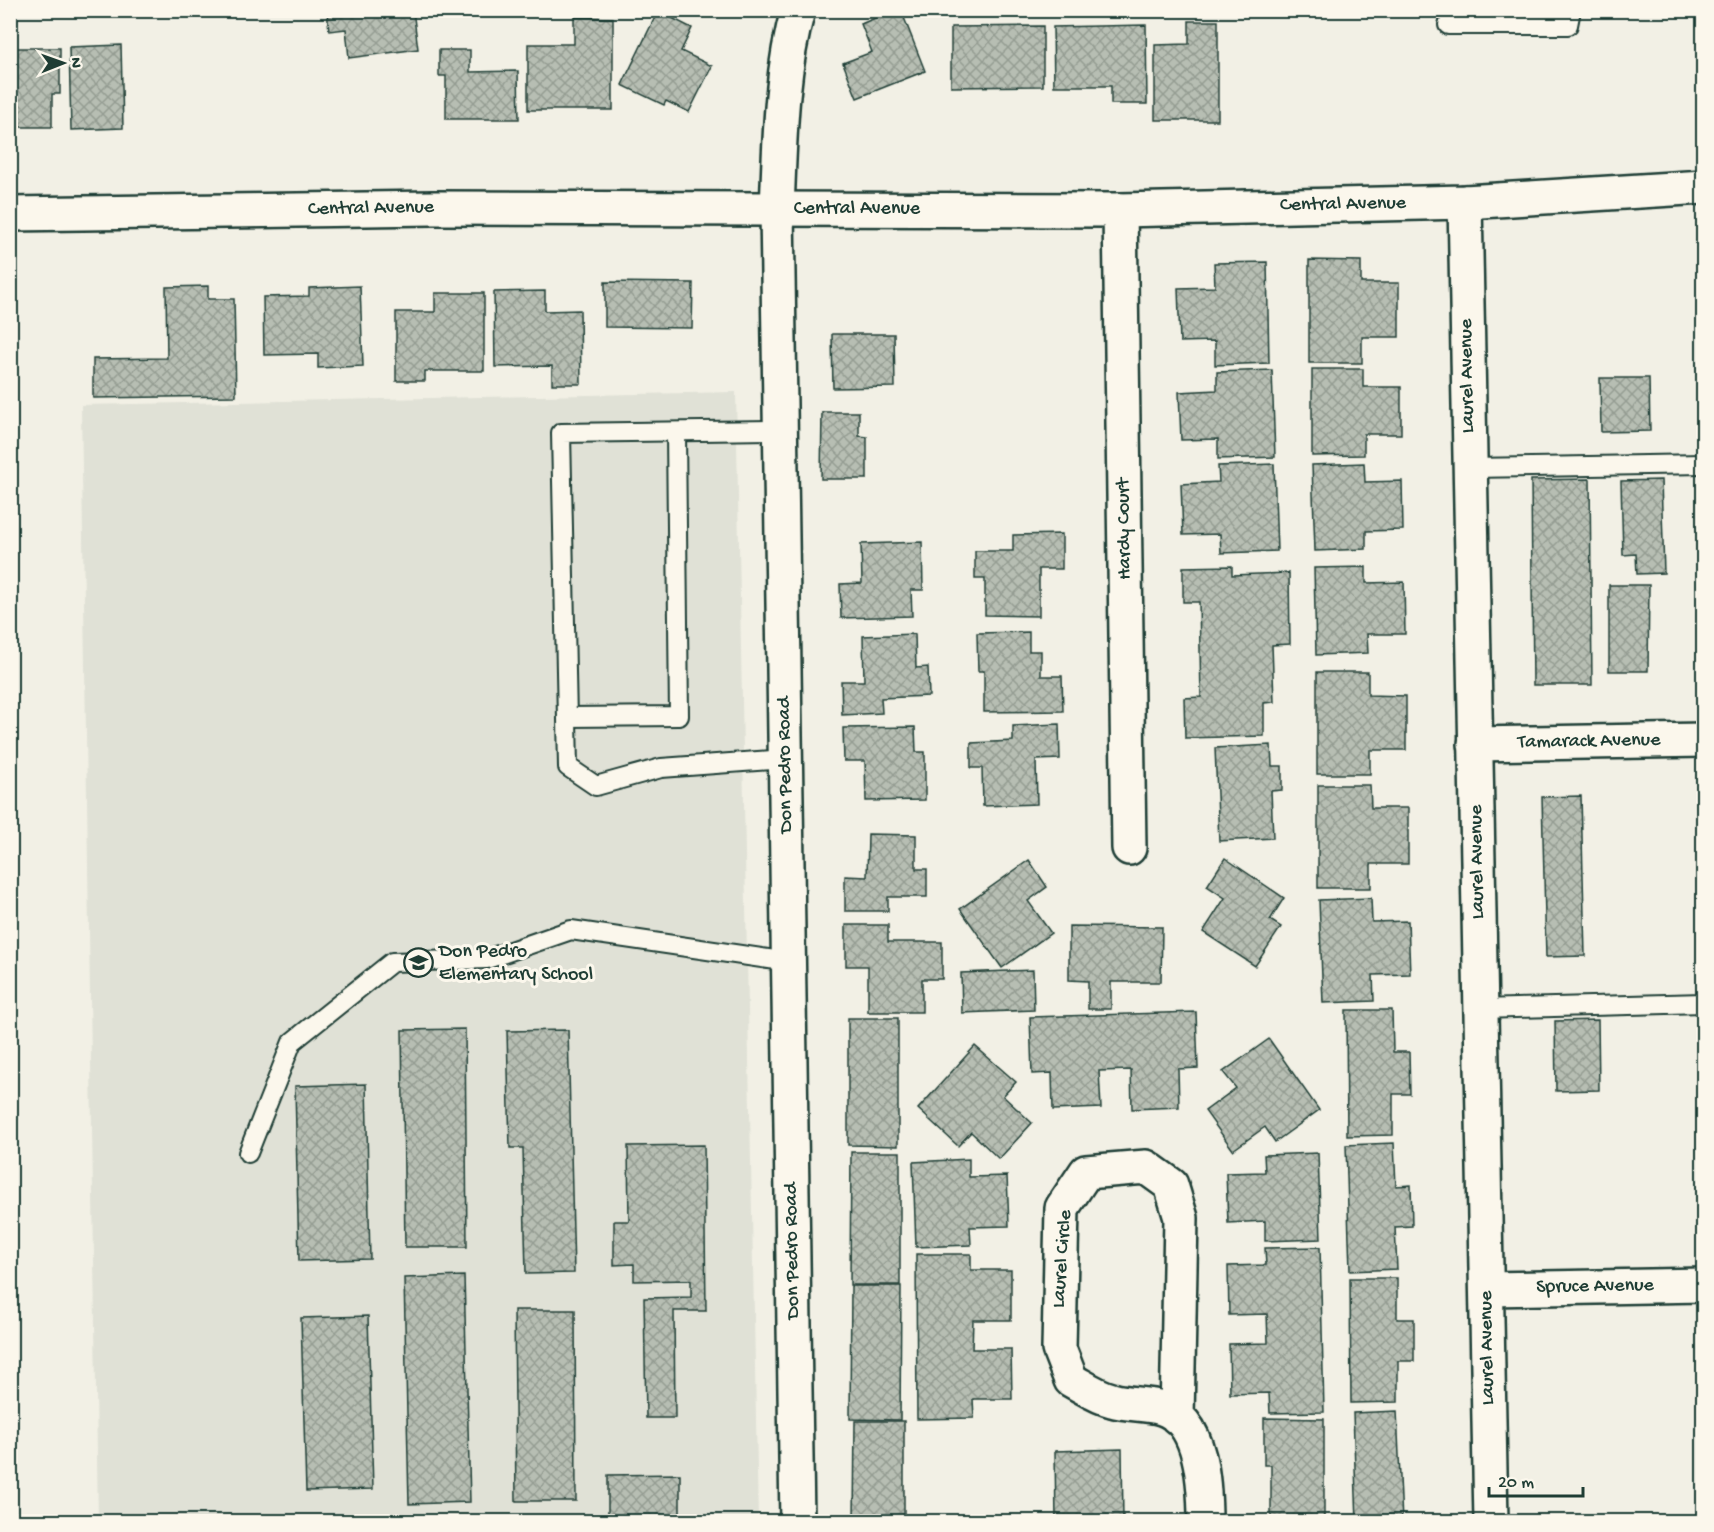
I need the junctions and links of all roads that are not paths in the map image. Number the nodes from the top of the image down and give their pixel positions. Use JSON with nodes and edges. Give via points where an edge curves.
{"nodes":[{"id":1,"x":798,"y":10,"type":"edge"},
{"id":2,"x":1571,"y":10,"type":"edge"},
{"id":3,"x":1448,"y":25,"type":"dead end"},
{"id":4,"x":1704,"y":187,"type":"edge"},
{"id":5,"x":1465,"y":202,"type":"junction"},
{"id":6,"x":777,"y":209,"type":"junction"},
{"id":7,"x":1120,"y":210,"type":"junction"},
{"id":8,"x":10,"y":214,"type":"edge"},
{"id":9,"x":780,"y":430,"type":"junction"},
{"id":10,"x":676,"y":432,"type":"junction"},
{"id":11,"x":1704,"y":464,"type":"edge"},
{"id":12,"x":1470,"y":468,"type":"junction"},
{"id":13,"x":567,"y":717,"type":"junction"},
{"id":14,"x":1704,"y":740,"type":"edge"},
{"id":15,"x":1475,"y":744,"type":"junction"},
{"id":16,"x":786,"y":759,"type":"junction"},
{"id":17,"x":1129,"y":848,"type":"dead end"},
{"id":18,"x":789,"y":962,"type":"junction"},
{"id":19,"x":1704,"y":1004,"type":"edge"},
{"id":20,"x":1481,"y":1009,"type":"junction"},
{"id":21,"x":248,"y":1153,"type":"dead end"},
{"id":22,"x":1704,"y":1285,"type":"edge"},
{"id":23,"x":1486,"y":1289,"type":"junction"},
{"id":24,"x":1177,"y":1417,"type":"junction"},
{"id":25,"x":797,"y":1521,"type":"edge"},
{"id":26,"x":1205,"y":1521,"type":"edge"},
{"id":27,"x":1491,"y":1521,"type":"edge"}],
"edges":[{"from":1,"to":6,"type":"street","name":"Don Pedro Road","via":[[782,92]]},
{"from":2,"to":3,"type":"lane","via":[[1568,25]]},
{"from":4,"to":5,"type":"street","name":"Central Avenue"},
{"from":5,"to":7,"type":"street","name":"Central Avenue"},
{"from":5,"to":12,"type":"street","name":"Laurel Avenue"},
{"from":6,"to":7,"type":"street","name":"Central Avenue"},
{"from":6,"to":8,"type":"street","name":"Central Avenue","via":[[433,208]]},
{"from":6,"to":9,"type":"street","name":"Don Pedro Road"},
{"from":7,"to":17,"type":"street","name":"Hardy Court"},
{"from":9,"to":10,"type":"lane"},
{"from":9,"to":16,"type":"street","name":"Don Pedro Road"},
{"from":10,"to":13,"type":"lane","via":[[679,717]]},
{"from":10,"to":13,"type":"lane","via":[[561,433]]},
{"from":11,"to":12,"type":"lane"},
{"from":12,"to":15,"type":"street","name":"Laurel Avenue"},
{"from":13,"to":16,"type":"lane","via":[[568,767],[596,786],[661,768]]},
{"from":14,"to":15,"type":"street","name":"Tamarack Avenue"},
{"from":15,"to":20,"type":"street","name":"Laurel Avenue"},
{"from":16,"to":18,"type":"street","name":"Don Pedro Road"},
{"from":18,"to":21,"type":"lane","via":[[571,930],[487,959],[392,962],[292,1042]]},
{"from":18,"to":25,"type":"street","name":"Don Pedro Road"},
{"from":19,"to":20,"type":"lane"},
{"from":20,"to":23,"type":"street","name":"Laurel Avenue"},
{"from":22,"to":23,"type":"street","name":"Spruce Avenue"},
{"from":23,"to":27,"type":"street","name":"Laurel Avenue"},
{"from":24,"to":24,"type":"street","name":"Laurel Circle","via":[[1164,1408],[1111,1400],[1071,1380],[1059,1349],[1062,1208],[1086,1172],[1146,1167],[1171,1185],[1181,1218]]},
{"from":24,"to":26,"type":"street","via":[[1194,1439],[1205,1485]]}]}
